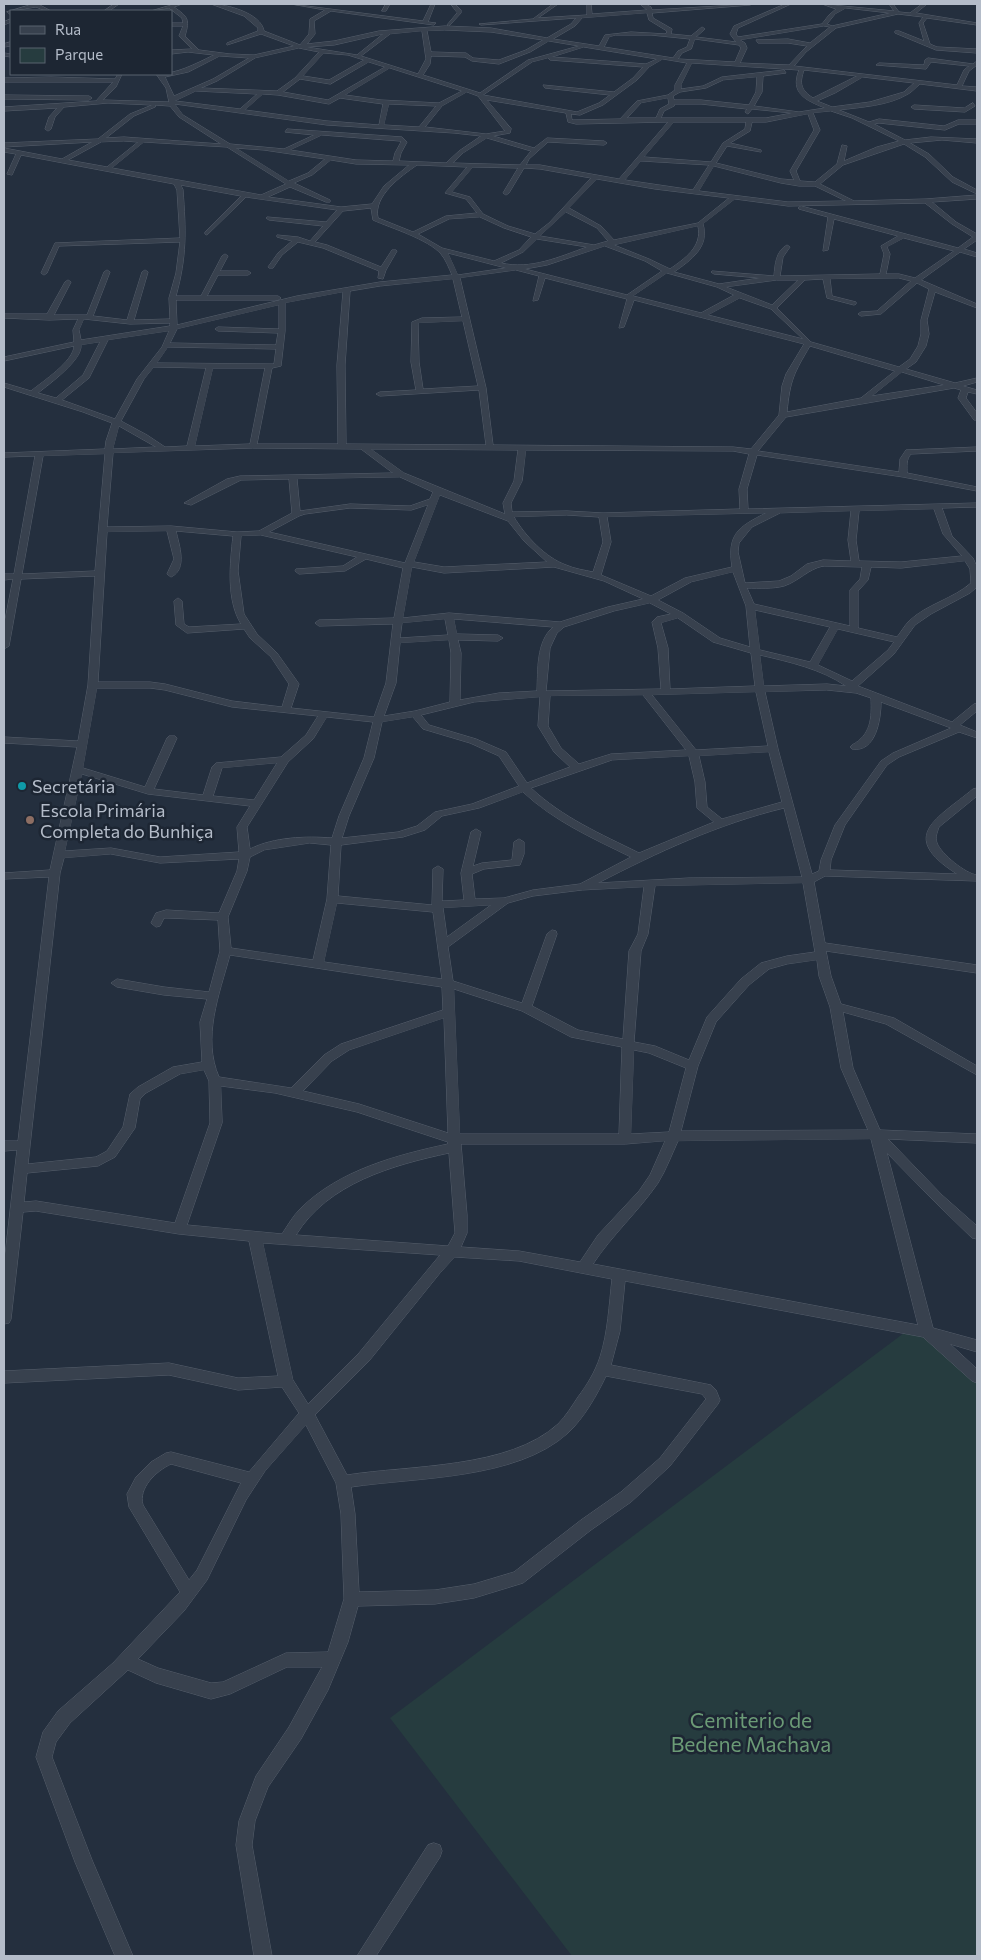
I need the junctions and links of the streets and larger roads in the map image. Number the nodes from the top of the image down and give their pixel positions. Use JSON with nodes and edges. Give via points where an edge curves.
{"nodes":[{"id":1,"x":36,"y":4,"type":"edge"},
{"id":2,"x":180,"y":4,"type":"edge"},
{"id":3,"x":213,"y":4,"type":"edge"},
{"id":4,"x":293,"y":4,"type":"edge"},
{"id":5,"x":388,"y":4,"type":"edge"},
{"id":6,"x":433,"y":4,"type":"edge"},
{"id":7,"x":453,"y":4,"type":"edge"},
{"id":8,"x":556,"y":4,"type":"edge"},
{"id":9,"x":589,"y":4,"type":"edge"},
{"id":10,"x":642,"y":4,"type":"edge"},
{"id":11,"x":750,"y":4,"type":"edge"},
{"id":12,"x":790,"y":4,"type":"edge"},
{"id":13,"x":824,"y":4,"type":"edge"},
{"id":14,"x":891,"y":4,"type":"edge"},
{"id":15,"x":924,"y":4,"type":"edge"},
{"id":16,"x":171,"y":7,"type":"junction"},
{"id":17,"x":329,"y":7,"type":"edge"},
{"id":18,"x":840,"y":8,"type":"junction"},
{"id":19,"x":16,"y":10,"type":"edge"},
{"id":20,"x":47,"y":10,"type":"edge"},
{"id":21,"x":158,"y":10,"type":"edge"},
{"id":22,"x":650,"y":12,"type":"junction"},
{"id":23,"x":898,"y":13,"type":"junction"},
{"id":24,"x":912,"y":14,"type":"junction"},
{"id":25,"x":926,"y":16,"type":"junction"},
{"id":26,"x":580,"y":17,"type":"junction"},
{"id":27,"x":590,"y":17,"type":"junction"},
{"id":28,"x":405,"y":19,"type":"junction"},
{"id":29,"x":531,"y":20,"type":"junction"},
{"id":30,"x":425,"y":22,"type":"junction"},
{"id":31,"x":186,"y":24,"type":"junction"},
{"id":32,"x":824,"y":24,"type":"junction"},
{"id":33,"x":977,"y":24,"type":"edge"},
{"id":34,"x":172,"y":25,"type":"edge"},
{"id":35,"x":449,"y":25,"type":"junction"},
{"id":36,"x":834,"y":27,"type":"junction"},
{"id":37,"x":460,"y":28,"type":"junction"},
{"id":38,"x":424,"y":29,"type":"junction"},
{"id":39,"x":702,"y":29,"type":"dead end"},
{"id":40,"x":261,"y":32,"type":"junction"},
{"id":41,"x":390,"y":32,"type":"junction"},
{"id":42,"x":897,"y":32,"type":"dead end"},
{"id":43,"x":668,"y":36,"type":"junction"},
{"id":44,"x":547,"y":39,"type":"junction"},
{"id":45,"x":693,"y":39,"type":"junction"},
{"id":46,"x":740,"y":42,"type":"junction"},
{"id":47,"x":229,"y":44,"type":"dead end"},
{"id":48,"x":811,"y":44,"type":"junction"},
{"id":49,"x":303,"y":46,"type":"junction"},
{"id":50,"x":582,"y":46,"type":"junction"},
{"id":51,"x":928,"y":46,"type":"junction"},
{"id":52,"x":600,"y":49,"type":"junction"},
{"id":53,"x":197,"y":51,"type":"junction"},
{"id":54,"x":324,"y":51,"type":"junction"},
{"id":55,"x":977,"y":51,"type":"edge"},
{"id":56,"x":172,"y":52,"type":"edge"},
{"id":57,"x":430,"y":54,"type":"junction"},
{"id":58,"x":218,"y":55,"type":"junction"},
{"id":59,"x":254,"y":57,"type":"junction"},
{"id":60,"x":357,"y":57,"type":"junction"},
{"id":61,"x":509,"y":58,"type":"junction"},
{"id":62,"x":543,"y":58,"type":"junction"},
{"id":63,"x":662,"y":58,"type":"junction"},
{"id":64,"x":368,"y":60,"type":"junction"},
{"id":65,"x":674,"y":60,"type":"junction"},
{"id":66,"x":528,"y":62,"type":"junction"},
{"id":67,"x":690,"y":62,"type":"junction"},
{"id":68,"x":737,"y":63,"type":"junction"},
{"id":69,"x":975,"y":64,"type":"edge"},
{"id":70,"x":879,"y":65,"type":"dead end"},
{"id":71,"x":647,"y":66,"type":"junction"},
{"id":72,"x":388,"y":67,"type":"junction"},
{"id":73,"x":790,"y":67,"type":"junction"},
{"id":74,"x":800,"y":68,"type":"junction"},
{"id":75,"x":172,"y":73,"type":"edge"},
{"id":76,"x":760,"y":74,"type":"junction"},
{"id":77,"x":863,"y":74,"type":"junction"},
{"id":78,"x":120,"y":75,"type":"edge"},
{"id":79,"x":160,"y":75,"type":"edge"},
{"id":80,"x":420,"y":75,"type":"junction"},
{"id":81,"x":300,"y":77,"type":"junction"},
{"id":82,"x":50,"y":79,"type":"junction"},
{"id":83,"x":4,"y":80,"type":"edge"},
{"id":84,"x":117,"y":81,"type":"junction"},
{"id":85,"x":920,"y":82,"type":"junction"},
{"id":86,"x":41,"y":86,"type":"dead end"},
{"id":87,"x":545,"y":86,"type":"dead end"},
{"id":88,"x":959,"y":87,"type":"junction"},
{"id":89,"x":966,"y":88,"type":"junction"},
{"id":90,"x":196,"y":89,"type":"junction"},
{"id":91,"x":977,"y":89,"type":"edge"},
{"id":92,"x":466,"y":90,"type":"junction"},
{"id":93,"x":678,"y":91,"type":"junction"},
{"id":94,"x":262,"y":92,"type":"junction"},
{"id":95,"x":278,"y":93,"type":"junction"},
{"id":96,"x":616,"y":94,"type":"junction"},
{"id":97,"x":4,"y":96,"type":"edge"},
{"id":98,"x":341,"y":96,"type":"junction"},
{"id":99,"x":481,"y":96,"type":"junction"},
{"id":100,"x":672,"y":99,"type":"junction"},
{"id":101,"x":814,"y":100,"type":"junction"},
{"id":102,"x":100,"y":101,"type":"junction"},
{"id":103,"x":172,"y":102,"type":"junction"},
{"id":104,"x":386,"y":102,"type":"junction"},
{"id":105,"x":156,"y":104,"type":"junction"},
{"id":106,"x":440,"y":105,"type":"junction"},
{"id":107,"x":975,"y":105,"type":"edge"},
{"id":108,"x":62,"y":106,"type":"junction"},
{"id":109,"x":749,"y":107,"type":"junction"},
{"id":110,"x":914,"y":107,"type":"dead end"},
{"id":111,"x":4,"y":109,"type":"edge"},
{"id":112,"x":835,"y":110,"type":"junction"},
{"id":113,"x":240,"y":112,"type":"junction"},
{"id":114,"x":810,"y":112,"type":"junction"},
{"id":115,"x":802,"y":113,"type":"junction"},
{"id":116,"x":568,"y":114,"type":"junction"},
{"id":117,"x":622,"y":120,"type":"junction"},
{"id":118,"x":658,"y":120,"type":"junction"},
{"id":119,"x":672,"y":120,"type":"junction"},
{"id":120,"x":748,"y":121,"type":"junction"},
{"id":121,"x":582,"y":122,"type":"junction"},
{"id":122,"x":977,"y":122,"type":"edge"},
{"id":123,"x":868,"y":124,"type":"junction"},
{"id":124,"x":381,"y":126,"type":"junction"},
{"id":125,"x":405,"y":128,"type":"junction"},
{"id":126,"x":577,"y":128,"type":"dead end"},
{"id":127,"x":48,"y":129,"type":"dead end"},
{"id":128,"x":287,"y":130,"type":"dead end"},
{"id":129,"x":420,"y":130,"type":"junction"},
{"id":130,"x":321,"y":134,"type":"junction"},
{"id":131,"x":572,"y":134,"type":"dead end"},
{"id":132,"x":485,"y":136,"type":"junction"},
{"id":133,"x":396,"y":138,"type":"junction"},
{"id":134,"x":100,"y":140,"type":"junction"},
{"id":135,"x":143,"y":140,"type":"junction"},
{"id":136,"x":567,"y":140,"type":"junction"},
{"id":137,"x":977,"y":141,"type":"edge"},
{"id":138,"x":604,"y":142,"type":"dead end"},
{"id":139,"x":904,"y":143,"type":"junction"},
{"id":140,"x":725,"y":144,"type":"junction"},
{"id":141,"x":4,"y":145,"type":"edge"},
{"id":142,"x":227,"y":145,"type":"junction"},
{"id":143,"x":844,"y":146,"type":"dead end"},
{"id":144,"x":4,"y":150,"type":"edge"},
{"id":145,"x":534,"y":150,"type":"junction"},
{"id":146,"x":284,"y":151,"type":"junction"},
{"id":147,"x":759,"y":151,"type":"dead end"},
{"id":148,"x":19,"y":154,"type":"junction"},
{"id":149,"x":329,"y":159,"type":"junction"},
{"id":150,"x":642,"y":159,"type":"junction"},
{"id":151,"x":60,"y":162,"type":"junction"},
{"id":152,"x":396,"y":163,"type":"junction"},
{"id":153,"x":416,"y":163,"type":"junction"},
{"id":154,"x":842,"y":163,"type":"junction"},
{"id":155,"x":448,"y":164,"type":"junction"},
{"id":156,"x":472,"y":164,"type":"junction"},
{"id":157,"x":714,"y":164,"type":"junction"},
{"id":158,"x":521,"y":166,"type":"junction"},
{"id":159,"x":107,"y":170,"type":"junction"},
{"id":160,"x":10,"y":174,"type":"dead end"},
{"id":161,"x":595,"y":176,"type":"junction"},
{"id":162,"x":621,"y":181,"type":"junction"},
{"id":163,"x":177,"y":183,"type":"junction"},
{"id":164,"x":290,"y":184,"type":"junction"},
{"id":165,"x":800,"y":184,"type":"junction"},
{"id":166,"x":816,"y":184,"type":"junction"},
{"id":167,"x":695,"y":192,"type":"junction"},
{"id":168,"x":977,"y":192,"type":"edge"},
{"id":169,"x":506,"y":193,"type":"dead end"},
{"id":170,"x":245,"y":195,"type":"junction"},
{"id":171,"x":734,"y":197,"type":"junction"},
{"id":172,"x":977,"y":197,"type":"edge"},
{"id":173,"x":260,"y":198,"type":"junction"},
{"id":174,"x":926,"y":201,"type":"junction"},
{"id":175,"x":852,"y":202,"type":"junction"},
{"id":176,"x":788,"y":204,"type":"junction"},
{"id":177,"x":373,"y":206,"type":"junction"},
{"id":178,"x":346,"y":209,"type":"junction"},
{"id":179,"x":566,"y":209,"type":"junction"},
{"id":180,"x":482,"y":215,"type":"junction"},
{"id":181,"x":831,"y":215,"type":"junction"},
{"id":182,"x":270,"y":218,"type":"dead end"},
{"id":183,"x":375,"y":218,"type":"junction"},
{"id":184,"x":327,"y":224,"type":"junction"},
{"id":185,"x":700,"y":224,"type":"junction"},
{"id":186,"x":207,"y":233,"type":"dead end"},
{"id":187,"x":414,"y":234,"type":"junction"},
{"id":188,"x":904,"y":234,"type":"junction"},
{"id":189,"x":279,"y":236,"type":"dead end"},
{"id":190,"x":536,"y":236,"type":"junction"},
{"id":191,"x":977,"y":237,"type":"edge"},
{"id":192,"x":298,"y":239,"type":"junction"},
{"id":193,"x":182,"y":240,"type":"junction"},
{"id":194,"x":312,"y":242,"type":"junction"},
{"id":195,"x":610,"y":243,"type":"junction"},
{"id":196,"x":596,"y":246,"type":"junction"},
{"id":197,"x":787,"y":247,"type":"dead end"},
{"id":198,"x":440,"y":248,"type":"junction"},
{"id":199,"x":958,"y":249,"type":"junction"},
{"id":200,"x":825,"y":250,"type":"dead end"},
{"id":201,"x":394,"y":251,"type":"dead end"},
{"id":202,"x":977,"y":255,"type":"edge"},
{"id":203,"x":225,"y":256,"type":"dead end"},
{"id":204,"x":497,"y":262,"type":"junction"},
{"id":205,"x":271,"y":267,"type":"dead end"},
{"id":206,"x":520,"y":268,"type":"junction"},
{"id":207,"x":382,"y":270,"type":"junction"},
{"id":208,"x":669,"y":271,"type":"junction"},
{"id":209,"x":107,"y":272,"type":"dead end"},
{"id":210,"x":145,"y":272,"type":"dead end"},
{"id":211,"x":216,"y":272,"type":"junction"},
{"id":212,"x":714,"y":272,"type":"dead end"},
{"id":213,"x":44,"y":273,"type":"dead end"},
{"id":214,"x":248,"y":273,"type":"dead end"},
{"id":215,"x":543,"y":274,"type":"junction"},
{"id":216,"x":883,"y":275,"type":"junction"},
{"id":217,"x":456,"y":277,"type":"junction"},
{"id":218,"x":778,"y":278,"type":"junction"},
{"id":219,"x":803,"y":278,"type":"junction"},
{"id":220,"x":826,"y":278,"type":"junction"},
{"id":221,"x":916,"y":280,"type":"junction"},
{"id":222,"x":68,"y":282,"type":"dead end"},
{"id":223,"x":380,"y":284,"type":"junction"},
{"id":224,"x":719,"y":286,"type":"junction"},
{"id":225,"x":933,"y":288,"type":"junction"},
{"id":226,"x":347,"y":290,"type":"junction"},
{"id":227,"x":738,"y":296,"type":"junction"},
{"id":228,"x":630,"y":297,"type":"junction"},
{"id":229,"x":172,"y":298,"type":"junction"},
{"id":230,"x":203,"y":298,"type":"junction"},
{"id":231,"x":297,"y":298,"type":"junction"},
{"id":232,"x":535,"y":300,"type":"dead end"},
{"id":233,"x":282,"y":302,"type":"junction"},
{"id":234,"x":854,"y":302,"type":"dead end"},
{"id":235,"x":977,"y":306,"type":"edge"},
{"id":236,"x":773,"y":308,"type":"junction"},
{"id":237,"x":861,"y":314,"type":"dead end"},
{"id":238,"x":4,"y":316,"type":"edge"},
{"id":239,"x":701,"y":316,"type":"junction"},
{"id":240,"x":49,"y":318,"type":"junction"},
{"id":241,"x":85,"y":318,"type":"junction"},
{"id":242,"x":465,"y":319,"type":"junction"},
{"id":243,"x":130,"y":322,"type":"junction"},
{"id":244,"x":173,"y":325,"type":"junction"},
{"id":245,"x":621,"y":327,"type":"dead end"},
{"id":246,"x":218,"y":329,"type":"dead end"},
{"id":247,"x":282,"y":331,"type":"junction"},
{"id":248,"x":105,"y":338,"type":"junction"},
{"id":249,"x":78,"y":343,"type":"junction"},
{"id":250,"x":808,"y":343,"type":"junction"},
{"id":251,"x":166,"y":346,"type":"junction"},
{"id":252,"x":280,"y":347,"type":"junction"},
{"id":253,"x":4,"y":358,"type":"edge"},
{"id":254,"x":151,"y":365,"type":"junction"},
{"id":255,"x":210,"y":366,"type":"junction"},
{"id":256,"x":269,"y":367,"type":"junction"},
{"id":257,"x":900,"y":370,"type":"junction"},
{"id":258,"x":977,"y":380,"type":"edge"},
{"id":259,"x":957,"y":385,"type":"junction"},
{"id":260,"x":4,"y":386,"type":"edge"},
{"id":261,"x":482,"y":388,"type":"junction"},
{"id":262,"x":965,"y":388,"type":"junction"},
{"id":263,"x":420,"y":392,"type":"junction"},
{"id":264,"x":977,"y":392,"type":"edge"},
{"id":265,"x":31,"y":394,"type":"junction"},
{"id":266,"x":380,"y":394,"type":"dead end"},
{"id":267,"x":862,"y":400,"type":"junction"},
{"id":268,"x":57,"y":401,"type":"junction"},
{"id":269,"x":783,"y":415,"type":"junction"},
{"id":270,"x":977,"y":418,"type":"edge"},
{"id":271,"x":117,"y":421,"type":"junction"},
{"id":272,"x":254,"y":446,"type":"junction"},
{"id":273,"x":191,"y":447,"type":"junction"},
{"id":274,"x":342,"y":447,"type":"junction"},
{"id":275,"x":363,"y":447,"type":"junction"},
{"id":276,"x":162,"y":448,"type":"junction"},
{"id":277,"x":490,"y":448,"type":"junction"},
{"id":278,"x":522,"y":448,"type":"junction"},
{"id":279,"x":977,"y":449,"type":"edge"},
{"id":280,"x":109,"y":451,"type":"junction"},
{"id":281,"x":754,"y":451,"type":"junction"},
{"id":282,"x":38,"y":454,"type":"junction"},
{"id":283,"x":4,"y":455,"type":"edge"},
{"id":284,"x":401,"y":475,"type":"junction"},
{"id":285,"x":903,"y":475,"type":"junction"},
{"id":286,"x":292,"y":476,"type":"junction"},
{"id":287,"x":977,"y":489,"type":"edge"},
{"id":288,"x":435,"y":497,"type":"junction"},
{"id":289,"x":188,"y":503,"type":"dead end"},
{"id":290,"x":977,"y":505,"type":"edge"},
{"id":291,"x":938,"y":507,"type":"junction"},
{"id":292,"x":855,"y":509,"type":"junction"},
{"id":293,"x":779,"y":510,"type":"junction"},
{"id":294,"x":747,"y":511,"type":"junction"},
{"id":295,"x":296,"y":514,"type":"junction"},
{"id":296,"x":603,"y":515,"type":"junction"},
{"id":297,"x":510,"y":517,"type":"junction"},
{"id":298,"x":749,"y":525,"type":"junction"},
{"id":299,"x":171,"y":528,"type":"junction"},
{"id":300,"x":103,"y":530,"type":"junction"},
{"id":301,"x":261,"y":533,"type":"junction"},
{"id":302,"x":237,"y":534,"type":"junction"},
{"id":303,"x":363,"y":557,"type":"junction"},
{"id":304,"x":969,"y":558,"type":"junction"},
{"id":305,"x":855,"y":562,"type":"junction"},
{"id":306,"x":867,"y":563,"type":"junction"},
{"id":307,"x":555,"y":564,"type":"junction"},
{"id":308,"x":408,"y":565,"type":"junction"},
{"id":309,"x":737,"y":569,"type":"junction"},
{"id":310,"x":299,"y":571,"type":"dead end"},
{"id":311,"x":99,"y":573,"type":"junction"},
{"id":312,"x":172,"y":574,"type":"dead end"},
{"id":313,"x":977,"y":574,"type":"edge"},
{"id":314,"x":18,"y":576,"type":"junction"},
{"id":315,"x":596,"y":576,"type":"junction"},
{"id":316,"x":4,"y":577,"type":"edge"},
{"id":317,"x":744,"y":586,"type":"junction"},
{"id":318,"x":650,"y":600,"type":"junction"},
{"id":319,"x":178,"y":601,"type":"dead end"},
{"id":320,"x":750,"y":606,"type":"junction"},
{"id":321,"x":680,"y":615,"type":"junction"},
{"id":322,"x":449,"y":616,"type":"junction"},
{"id":323,"x":398,"y":621,"type":"junction"},
{"id":324,"x":318,"y":623,"type":"dead end"},
{"id":325,"x":561,"y":624,"type":"junction"},
{"id":326,"x":836,"y":625,"type":"junction"},
{"id":327,"x":246,"y":626,"type":"junction"},
{"id":328,"x":854,"y":629,"type":"junction"},
{"id":329,"x":453,"y":637,"type":"junction"},
{"id":330,"x":498,"y":638,"type":"dead end"},
{"id":331,"x":899,"y":640,"type":"junction"},
{"id":332,"x":396,"y":641,"type":"junction"},
{"id":333,"x":4,"y":646,"type":"edge"},
{"id":334,"x":756,"y":651,"type":"junction"},
{"id":335,"x":813,"y":666,"type":"junction"},
{"id":336,"x":93,"y":685,"type":"junction"},
{"id":337,"x":855,"y":688,"type":"junction"},
{"id":338,"x":760,"y":690,"type":"junction"},
{"id":339,"x":645,"y":692,"type":"junction"},
{"id":340,"x":666,"y":692,"type":"junction"},
{"id":341,"x":543,"y":694,"type":"junction"},
{"id":342,"x":876,"y":698,"type":"junction"},
{"id":343,"x":455,"y":704,"type":"junction"},
{"id":344,"x":977,"y":706,"type":"edge"},
{"id":345,"x":285,"y":711,"type":"junction"},
{"id":346,"x":324,"y":714,"type":"junction"},
{"id":347,"x":415,"y":714,"type":"junction"},
{"id":348,"x":378,"y":720,"type":"junction"},
{"id":349,"x":956,"y":727,"type":"junction"},
{"id":350,"x":977,"y":735,"type":"edge"},
{"id":351,"x":172,"y":738,"type":"dead end"},
{"id":352,"x":4,"y":740,"type":"edge"},
{"id":353,"x":82,"y":744,"type":"junction"},
{"id":354,"x":855,"y":747,"type":"dead end"},
{"id":355,"x":773,"y":749,"type":"junction"},
{"id":356,"x":693,"y":753,"type":"junction"},
{"id":357,"x":284,"y":760,"type":"junction"},
{"id":358,"x":577,"y":768,"type":"junction"},
{"id":359,"x":78,"y":770,"type":"junction"},
{"id":360,"x":524,"y":787,"type":"junction"},
{"id":361,"x":148,"y":791,"type":"junction"},
{"id":362,"x":977,"y":791,"type":"edge"},
{"id":363,"x":206,"y":799,"type":"junction"},
{"id":364,"x":255,"y":803,"type":"junction"},
{"id":365,"x":787,"y":804,"type":"junction"},
{"id":366,"x":719,"y":822,"type":"junction"},
{"id":367,"x":476,"y":832,"type":"dead end"},
{"id":368,"x":336,"y":842,"type":"junction"},
{"id":369,"x":519,"y":842,"type":"dead end"},
{"id":370,"x":59,"y":855,"type":"junction"},
{"id":371,"x":245,"y":855,"type":"junction"},
{"id":372,"x":638,"y":857,"type":"junction"},
{"id":373,"x":438,"y":869,"type":"dead end"},
{"id":374,"x":55,"y":873,"type":"junction"},
{"id":375,"x":466,"y":873,"type":"junction"},
{"id":376,"x":824,"y":873,"type":"junction"},
{"id":377,"x":4,"y":876,"type":"edge"},
{"id":378,"x":974,"y":878,"type":"edge"},
{"id":379,"x":808,"y":880,"type":"junction"},
{"id":380,"x":650,"y":885,"type":"junction"},
{"id":381,"x":582,"y":887,"type":"junction"},
{"id":382,"x":332,"y":898,"type":"junction"},
{"id":383,"x":504,"y":900,"type":"junction"},
{"id":384,"x":470,"y":903,"type":"junction"},
{"id":385,"x":437,"y":907,"type":"junction"},
{"id":386,"x":223,"y":918,"type":"junction"},
{"id":387,"x":156,"y":923,"type":"dead end"},
{"id":388,"x":552,"y":934,"type":"dead end"},
{"id":389,"x":444,"y":945,"type":"junction"},
{"id":390,"x":226,"y":951,"type":"junction"},
{"id":391,"x":821,"y":951,"type":"junction"},
{"id":392,"x":318,"y":964,"type":"junction"},
{"id":393,"x":977,"y":969,"type":"edge"},
{"id":394,"x":117,"y":982,"type":"dead end"},
{"id":395,"x":448,"y":984,"type":"junction"},
{"id":396,"x":212,"y":996,"type":"junction"},
{"id":397,"x":836,"y":1007,"type":"junction"},
{"id":398,"x":526,"y":1008,"type":"junction"},
{"id":399,"x":449,"y":1012,"type":"junction"},
{"id":400,"x":628,"y":1044,"type":"junction"},
{"id":401,"x":208,"y":1065,"type":"junction"},
{"id":402,"x":692,"y":1066,"type":"junction"},
{"id":403,"x":977,"y":1071,"type":"edge"},
{"id":404,"x":215,"y":1081,"type":"junction"},
{"id":405,"x":294,"y":1093,"type":"junction"},
{"id":406,"x":876,"y":1134,"type":"junction"},
{"id":407,"x":674,"y":1136,"type":"junction"},
{"id":408,"x":977,"y":1138,"type":"edge"},
{"id":409,"x":625,"y":1140,"type":"junction"},
{"id":410,"x":455,"y":1143,"type":"junction"},
{"id":411,"x":23,"y":1145,"type":"junction"},
{"id":412,"x":4,"y":1146,"type":"edge"},
{"id":413,"x":21,"y":1168,"type":"junction"},
{"id":414,"x":18,"y":1208,"type":"junction"},
{"id":415,"x":179,"y":1229,"type":"junction"},
{"id":416,"x":977,"y":1234,"type":"edge"},
{"id":417,"x":255,"y":1237,"type":"junction"},
{"id":418,"x":286,"y":1239,"type":"junction"},
{"id":419,"x":453,"y":1250,"type":"junction"},
{"id":420,"x":583,"y":1268,"type":"junction"},
{"id":421,"x":619,"y":1274,"type":"junction"},
{"id":422,"x":4,"y":1319,"type":"edge"},
{"id":423,"x":927,"y":1332,"type":"junction"},
{"id":424,"x":977,"y":1346,"type":"edge"},
{"id":425,"x":602,"y":1369,"type":"junction"},
{"id":426,"x":4,"y":1377,"type":"edge"},
{"id":427,"x":977,"y":1377,"type":"edge"},
{"id":428,"x":286,"y":1381,"type":"junction"},
{"id":429,"x":307,"y":1414,"type":"junction"},
{"id":430,"x":252,"y":1479,"type":"junction"},
{"id":431,"x":343,"y":1482,"type":"junction"},
{"id":432,"x":189,"y":1593,"type":"junction"},
{"id":433,"x":352,"y":1599,"type":"junction"},
{"id":434,"x":333,"y":1659,"type":"junction"},
{"id":435,"x":126,"y":1660,"type":"junction"},
{"id":436,"x":434,"y":1851,"type":"dead end"},
{"id":437,"x":124,"y":1956,"type":"edge"},
{"id":438,"x":263,"y":1956,"type":"edge"},
{"id":439,"x":366,"y":1956,"type":"edge"}],
"edges":[{"from":1,"to":19,"type":"street"},
{"from":1,"to":20,"type":"street"},
{"from":2,"to":16,"type":"street"},
{"from":3,"to":40,"type":"street","via":[[256,21],[262,28]]},
{"from":4,"to":17,"type":"street"},
{"from":5,"to":28,"type":"street","via":[[382,10]]},
{"from":6,"to":30,"type":"street"},
{"from":7,"to":35,"type":"street","via":[[459,13]]},
{"from":8,"to":29,"type":"street"},
{"from":9,"to":27,"type":"street"},
{"from":10,"to":22,"type":"street","via":[[650,8]]},
{"from":11,"to":22,"type":"street"},
{"from":12,"to":46,"type":"street","via":[[736,27],[732,34]]},
{"from":13,"to":18,"type":"street"},
{"from":14,"to":23,"type":"street"},
{"from":15,"to":24,"type":"street"},
{"from":16,"to":21,"type":"street"},
{"from":16,"to":31,"type":"street","via":[[183,16]]},
{"from":17,"to":28,"type":"street"},
{"from":17,"to":49,"type":"street","via":[[312,20],[312,34]]},
{"from":18,"to":23,"type":"street"},
{"from":18,"to":32,"type":"street"},
{"from":22,"to":27,"type":"street"},
{"from":22,"to":43,"type":"street","via":[[651,19],[670,30]]},
{"from":23,"to":24,"type":"street"},
{"from":23,"to":36,"type":"street"},
{"from":24,"to":25,"type":"street"},
{"from":25,"to":33,"type":"street"},
{"from":25,"to":51,"type":"street","via":[[921,22]]},
{"from":26,"to":27,"type":"street"},
{"from":26,"to":29,"type":"street"},
{"from":26,"to":44,"type":"street","via":[[574,25]]},
{"from":28,"to":30,"type":"street"},
{"from":29,"to":37,"type":"street"},
{"from":30,"to":35,"type":"street"},
{"from":31,"to":34,"type":"street"},
{"from":31,"to":53,"type":"street","via":[[182,36]]},
{"from":32,"to":36,"type":"street"},
{"from":32,"to":46,"type":"street"},
{"from":35,"to":37,"type":"street"},
{"from":36,"to":48,"type":"street"},
{"from":37,"to":38,"type":"street"},
{"from":37,"to":44,"type":"street"},
{"from":38,"to":41,"type":"street"},
{"from":38,"to":57,"type":"street"},
{"from":39,"to":45,"type":"street"},
{"from":40,"to":47,"type":"street"},
{"from":40,"to":49,"type":"street"},
{"from":41,"to":49,"type":"street"},
{"from":41,"to":60,"type":"street"},
{"from":42,"to":51,"type":"street"},
{"from":43,"to":45,"type":"street"},
{"from":43,"to":52,"type":"street","via":[[609,34]]},
{"from":44,"to":50,"type":"street"},
{"from":44,"to":61,"type":"street"},
{"from":45,"to":46,"type":"street"},
{"from":45,"to":65,"type":"street"},
{"from":46,"to":48,"type":"street"},
{"from":46,"to":68,"type":"street","via":[[744,48]]},
{"from":48,"to":73,"type":"street"},
{"from":49,"to":54,"type":"street"},
{"from":49,"to":59,"type":"street"},
{"from":50,"to":52,"type":"street"},
{"from":50,"to":62,"type":"street"},
{"from":51,"to":55,"type":"street"},
{"from":52,"to":63,"type":"street"},
{"from":53,"to":56,"type":"street"},
{"from":53,"to":58,"type":"street"},
{"from":54,"to":60,"type":"street"},
{"from":54,"to":81,"type":"street"},
{"from":57,"to":61,"type":"street","via":[[496,62]]},
{"from":57,"to":80,"type":"street","via":[[429,63]]},
{"from":58,"to":59,"type":"street"},
{"from":58,"to":75,"type":"street","via":[[186,71]]},
{"from":59,"to":90,"type":"street"},
{"from":60,"to":64,"type":"street"},
{"from":61,"to":66,"type":"street"},
{"from":62,"to":66,"type":"street"},
{"from":62,"to":71,"type":"street"},
{"from":63,"to":65,"type":"street"},
{"from":63,"to":71,"type":"street"},
{"from":64,"to":72,"type":"street"},
{"from":64,"to":81,"type":"street","via":[[330,82]]},
{"from":65,"to":67,"type":"street"},
{"from":66,"to":99,"type":"street"},
{"from":67,"to":68,"type":"street"},
{"from":67,"to":93,"type":"street"},
{"from":68,"to":73,"type":"street"},
{"from":69,"to":70,"type":"street","via":[[928,60],[924,68]]},
{"from":69,"to":88,"type":"street","via":[[967,70]]},
{"from":71,"to":96,"type":"street"},
{"from":72,"to":80,"type":"street"},
{"from":72,"to":98,"type":"street"},
{"from":73,"to":74,"type":"street"},
{"from":74,"to":76,"type":"street"},
{"from":74,"to":77,"type":"street"},
{"from":74,"to":101,"type":"street","via":[[798,86]]},
{"from":76,"to":93,"type":"street","via":[[722,79],[704,87]]},
{"from":76,"to":109,"type":"street","via":[[759,92]]},
{"from":77,"to":85,"type":"street"},
{"from":77,"to":101,"type":"street"},
{"from":78,"to":84,"type":"street"},
{"from":79,"to":103,"type":"street","via":[[167,84]]},
{"from":80,"to":92,"type":"street"},
{"from":81,"to":95,"type":"street"},
{"from":82,"to":83,"type":"street"},
{"from":82,"to":84,"type":"street"},
{"from":82,"to":86,"type":"street"},
{"from":84,"to":102,"type":"street"},
{"from":85,"to":88,"type":"street"},
{"from":85,"to":112,"type":"street","via":[[890,100]]},
{"from":87,"to":96,"type":"street"},
{"from":88,"to":89,"type":"street"},
{"from":89,"to":91,"type":"street"},
{"from":89,"to":107,"type":"street"},
{"from":90,"to":94,"type":"street"},
{"from":90,"to":103,"type":"street"},
{"from":92,"to":99,"type":"street"},
{"from":92,"to":106,"type":"street"},
{"from":93,"to":100,"type":"street"},
{"from":94,"to":95,"type":"street"},
{"from":94,"to":113,"type":"street"},
{"from":95,"to":98,"type":"street","via":[[329,102]]},
{"from":96,"to":116,"type":"street","via":[[598,107]]},
{"from":97,"to":102,"type":"street","via":[[33,93]]},
{"from":98,"to":104,"type":"street"},
{"from":99,"to":116,"type":"street"},
{"from":99,"to":132,"type":"street","via":[[508,132]]},
{"from":100,"to":109,"type":"street"},
{"from":100,"to":117,"type":"street","via":[[639,102]]},
{"from":100,"to":118,"type":"street","via":[[672,106],[662,110]]},
{"from":101,"to":112,"type":"street"},
{"from":102,"to":105,"type":"street"},
{"from":102,"to":108,"type":"street"},
{"from":103,"to":105,"type":"street"},
{"from":103,"to":113,"type":"street"},
{"from":103,"to":142,"type":"street","via":[[181,116]]},
{"from":104,"to":106,"type":"street"},
{"from":104,"to":124,"type":"street"},
{"from":105,"to":134,"type":"street","via":[[132,115]]},
{"from":106,"to":129,"type":"street"},
{"from":107,"to":110,"type":"street","via":[[966,110]]},
{"from":108,"to":111,"type":"street"},
{"from":108,"to":127,"type":"street","via":[[52,117]]},
{"from":109,"to":115,"type":"street"},
{"from":109,"to":120,"type":"street"},
{"from":112,"to":114,"type":"street"},
{"from":112,"to":123,"type":"street"},
{"from":113,"to":124,"type":"street"},
{"from":114,"to":115,"type":"street"},
{"from":114,"to":165,"type":"street","via":[[817,130],[793,171]]},
{"from":115,"to":120,"type":"street"},
{"from":116,"to":121,"type":"street","via":[[571,122]]},
{"from":117,"to":118,"type":"street"},
{"from":117,"to":121,"type":"street"},
{"from":118,"to":119,"type":"street"},
{"from":119,"to":120,"type":"street"},
{"from":119,"to":150,"type":"street"},
{"from":120,"to":140,"type":"street","via":[[748,130]]},
{"from":121,"to":126,"type":"street"},
{"from":122,"to":123,"type":"street","via":[[958,122],[945,128],[879,121]]},
{"from":123,"to":139,"type":"street"},
{"from":124,"to":125,"type":"street"},
{"from":125,"to":129,"type":"street"},
{"from":125,"to":133,"type":"street"},
{"from":128,"to":130,"type":"street"},
{"from":129,"to":132,"type":"street"},
{"from":130,"to":133,"type":"street"},
{"from":130,"to":146,"type":"street"},
{"from":131,"to":136,"type":"street"},
{"from":132,"to":145,"type":"street"},
{"from":132,"to":155,"type":"street"},
{"from":133,"to":152,"type":"street","via":[[404,142]]},
{"from":134,"to":135,"type":"street"},
{"from":134,"to":141,"type":"street"},
{"from":134,"to":151,"type":"street"},
{"from":135,"to":142,"type":"street"},
{"from":135,"to":159,"type":"street"},
{"from":136,"to":138,"type":"street"},
{"from":136,"to":145,"type":"street","via":[[547,140]]},
{"from":137,"to":139,"type":"street","via":[[935,137]]},
{"from":139,"to":154,"type":"street","via":[[886,146],[863,158]]},
{"from":139,"to":168,"type":"street","via":[[931,157],[947,175]]},
{"from":140,"to":147,"type":"street"},
{"from":140,"to":157,"type":"street"},
{"from":142,"to":146,"type":"street"},
{"from":142,"to":164,"type":"street"},
{"from":143,"to":154,"type":"street"},
{"from":144,"to":148,"type":"street"},
{"from":145,"to":158,"type":"street"},
{"from":146,"to":149,"type":"street"},
{"from":148,"to":151,"type":"street"},
{"from":148,"to":160,"type":"street"},
{"from":149,"to":152,"type":"street"},
{"from":149,"to":164,"type":"street"},
{"from":150,"to":157,"type":"street"},
{"from":150,"to":162,"type":"street"},
{"from":151,"to":159,"type":"street"},
{"from":152,"to":153,"type":"street"},
{"from":153,"to":155,"type":"street"},
{"from":153,"to":177,"type":"street","via":[[394,179]]},
{"from":154,"to":166,"type":"street"},
{"from":155,"to":156,"type":"street"},
{"from":156,"to":158,"type":"street"},
{"from":156,"to":180,"type":"street","via":[[448,193],[468,198]]},
{"from":157,"to":165,"type":"street"},
{"from":157,"to":167,"type":"street"},
{"from":158,"to":161,"type":"street"},
{"from":158,"to":169,"type":"street"},
{"from":159,"to":163,"type":"street"},
{"from":161,"to":162,"type":"street"},
{"from":161,"to":179,"type":"street"},
{"from":162,"to":167,"type":"street"},
{"from":163,"to":170,"type":"street"},
{"from":163,"to":193,"type":"street"},
{"from":164,"to":173,"type":"street"},
{"from":164,"to":178,"type":"street"},
{"from":165,"to":166,"type":"street"},
{"from":166,"to":175,"type":"street"},
{"from":167,"to":171,"type":"street"},
{"from":170,"to":173,"type":"street"},
{"from":170,"to":186,"type":"street"},
{"from":171,"to":176,"type":"street"},
{"from":171,"to":185,"type":"street"},
{"from":172,"to":174,"type":"street"},
{"from":173,"to":178,"type":"street"},
{"from":174,"to":175,"type":"street"},
{"from":174,"to":191,"type":"street"},
{"from":175,"to":176,"type":"street"},
{"from":176,"to":181,"type":"street"},
{"from":177,"to":178,"type":"street"},
{"from":177,"to":183,"type":"street"},
{"from":178,"to":183,"type":"street"},
{"from":178,"to":184,"type":"street"},
{"from":179,"to":190,"type":"street"},
{"from":179,"to":195,"type":"street","via":[[599,227]]},
{"from":180,"to":187,"type":"street","via":[[448,217]]},
{"from":180,"to":190,"type":"street"},
{"from":181,"to":188,"type":"street"},
{"from":181,"to":200,"type":"street"},
{"from":182,"to":184,"type":"street"},
{"from":183,"to":187,"type":"street"},
{"from":184,"to":194,"type":"street"},
{"from":185,"to":195,"type":"street"},
{"from":185,"to":208,"type":"street","via":[[704,233],[702,241],[687,259]]},
{"from":187,"to":198,"type":"street"},
{"from":188,"to":199,"type":"street"},
{"from":188,"to":216,"type":"street","via":[[884,246],[887,254]]},
{"from":189,"to":192,"type":"street"},
{"from":190,"to":196,"type":"street"},
{"from":190,"to":204,"type":"street","via":[[516,254]]},
{"from":191,"to":199,"type":"street"},
{"from":192,"to":194,"type":"street"},
{"from":192,"to":205,"type":"street","via":[[280,254]]},
{"from":193,"to":213,"type":"street","via":[[57,244]]},
{"from":193,"to":229,"type":"street","via":[[179,273]]},
{"from":194,"to":207,"type":"street"},
{"from":195,"to":196,"type":"street"},
{"from":195,"to":208,"type":"street"},
{"from":196,"to":206,"type":"street","via":[[545,264]]},
{"from":197,"to":218,"type":"street","via":[[778,259]]},
{"from":198,"to":204,"type":"street"},
{"from":198,"to":217,"type":"street"},
{"from":199,"to":202,"type":"street"},
{"from":199,"to":221,"type":"street"},
{"from":201,"to":207,"type":"street"},
{"from":203,"to":211,"type":"street"},
{"from":204,"to":206,"type":"street"},
{"from":206,"to":215,"type":"street"},
{"from":206,"to":217,"type":"street"},
{"from":207,"to":223,"type":"street"},
{"from":208,"to":224,"type":"street"},
{"from":208,"to":228,"type":"street"},
{"from":209,"to":241,"type":"street"},
{"from":210,"to":243,"type":"street"},
{"from":211,"to":214,"type":"street"},
{"from":211,"to":230,"type":"street"},
{"from":212,"to":218,"type":"street"},
{"from":215,"to":228,"type":"street"},
{"from":215,"to":232,"type":"street"},
{"from":216,"to":220,"type":"street"},
{"from":216,"to":221,"type":"street"},
{"from":217,"to":223,"type":"street"},
{"from":217,"to":242,"type":"street"},
{"from":218,"to":219,"type":"street"},
{"from":218,"to":224,"type":"street"},
{"from":219,"to":220,"type":"street"},
{"from":219,"to":236,"type":"street"},
{"from":220,"to":234,"type":"street","via":[[829,297]]},
{"from":221,"to":225,"type":"street"},
{"from":221,"to":237,"type":"street","via":[[879,313]]},
{"from":222,"to":240,"type":"street"},
{"from":223,"to":226,"type":"street"},
{"from":224,"to":227,"type":"street"},
{"from":225,"to":235,"type":"street"},
{"from":225,"to":257,"type":"street","via":[[924,320],[922,346],[913,360]]},
{"from":226,"to":231,"type":"street"},
{"from":226,"to":274,"type":"street","via":[[341,365]]},
{"from":227,"to":236,"type":"street"},
{"from":227,"to":239,"type":"street"},
{"from":228,"to":239,"type":"street"},
{"from":228,"to":245,"type":"street"},
{"from":229,"to":230,"type":"street"},
{"from":229,"to":244,"type":"street"},
{"from":230,"to":231,"type":"street"},
{"from":231,"to":233,"type":"street"},
{"from":233,"to":244,"type":"street"},
{"from":233,"to":247,"type":"street"},
{"from":236,"to":250,"type":"street","via":[[788,319]]},
{"from":238,"to":240,"type":"street"},
{"from":239,"to":250,"type":"street"},
{"from":240,"to":241,"type":"street"},
{"from":241,"to":243,"type":"street"},
{"from":241,"to":249,"type":"street","via":[[76,330]]},
{"from":242,"to":261,"type":"street"},
{"from":242,"to":263,"type":"street","via":[[415,322]]},
{"from":243,"to":244,"type":"street"},
{"from":244,"to":248,"type":"street"},
{"from":244,"to":251,"type":"street"},
{"from":246,"to":247,"type":"street"},
{"from":247,"to":252,"type":"street"},
{"from":248,"to":249,"type":"street"},
{"from":248,"to":268,"type":"street","via":[[86,376]]},
{"from":249,"to":253,"type":"street"},
{"from":249,"to":265,"type":"street","via":[[74,357]]},
{"from":250,"to":257,"type":"street"},
{"from":250,"to":269,"type":"street","via":[[790,374]]},
{"from":251,"to":252,"type":"street"},
{"from":251,"to":254,"type":"street"},
{"from":252,"to":256,"type":"street","via":[[278,364]]},
{"from":254,"to":255,"type":"street"},
{"from":254,"to":271,"type":"street"},
{"from":255,"to":256,"type":"street"},
{"from":255,"to":273,"type":"street"},
{"from":256,"to":272,"type":"street"},
{"from":257,"to":259,"type":"street"},
{"from":257,"to":267,"type":"street"},
{"from":258,"to":259,"type":"street"},
{"from":259,"to":262,"type":"street"},
{"from":259,"to":267,"type":"street"},
{"from":260,"to":265,"type":"street"},
{"from":261,"to":263,"type":"street"},
{"from":261,"to":277,"type":"street"},
{"from":262,"to":264,"type":"street"},
{"from":262,"to":270,"type":"street","via":[[962,398]]},
{"from":263,"to":266,"type":"street"},
{"from":265,"to":268,"type":"street"},
{"from":267,"to":269,"type":"street"},
{"from":268,"to":271,"type":"street"},
{"from":269,"to":281,"type":"street"},
{"from":271,"to":276,"type":"street"},
{"from":271,"to":280,"type":"street"},
{"from":272,"to":273,"type":"street"},
{"from":272,"to":274,"type":"street"},
{"from":273,"to":276,"type":"street"},
{"from":274,"to":275,"type":"street"},
{"from":275,"to":277,"type":"street"},
{"from":275,"to":284,"type":"street"},
{"from":276,"to":280,"type":"street"},
{"from":277,"to":278,"type":"street"},
{"from":278,"to":281,"type":"street"},
{"from":278,"to":297,"type":"street","via":[[518,481],[507,502]]},
{"from":279,"to":285,"type":"street","via":[[909,452],[903,464]]},
{"from":280,"to":282,"type":"street"},
{"from":280,"to":300,"type":"street"},
{"from":281,"to":285,"type":"street"},
{"from":281,"to":294,"type":"street","via":[[743,489]]},
{"from":282,"to":283,"type":"street"},
{"from":282,"to":314,"type":"street"},
{"from":284,"to":286,"type":"street"},
{"from":284,"to":288,"type":"street"},
{"from":285,"to":287,"type":"street"},
{"from":286,"to":289,"type":"street","via":[[235,479]]},
{"from":286,"to":295,"type":"street"},
{"from":288,"to":295,"type":"street","via":[[411,508],[350,506]]},
{"from":288,"to":297,"type":"street"},
{"from":288,"to":308,"type":"street"},
{"from":290,"to":291,"type":"street"},
{"from":291,"to":292,"type":"street"},
{"from":291,"to":304,"type":"street","via":[[943,526]]},
{"from":292,"to":293,"type":"street"},
{"from":292,"to":305,"type":"street","via":[[852,540]]},
{"from":293,"to":294,"type":"street"},
{"from":293,"to":298,"type":"street"},
{"from":294,"to":296,"type":"street"},
{"from":294,"to":298,"type":"street"},
{"from":295,"to":301,"type":"street"},
{"from":296,"to":297,"type":"street","via":[[567,513]]},
{"from":296,"to":315,"type":"street","via":[[607,542]]},
{"from":297,"to":307,"type":"street","via":[[523,535]]},
{"from":298,"to":309,"type":"street","via":[[735,543]]},
{"from":299,"to":300,"type":"street"},
{"from":299,"to":302,"type":"street"},
{"from":299,"to":312,"type":"street","via":[[178,559]]},
{"from":300,"to":311,"type":"street"},
{"from":301,"to":302,"type":"street"},
{"from":301,"to":303,"type":"street"},
{"from":302,"to":327,"type":"street","via":[[236,593]]},
{"from":303,"to":308,"type":"street"},
{"from":303,"to":310,"type":"street","via":[[345,568]]},
{"from":304,"to":306,"type":"street","via":[[901,565]]},
{"from":304,"to":313,"type":"street"},
{"from":305,"to":306,"type":"street"},
{"from":305,"to":317,"type":"street","via":[[814,565],[781,584]]},
{"from":306,"to":328,"type":"street","via":[[864,580],[854,590]]},
{"from":307,"to":308,"type":"street","via":[[450,570]]},
{"from":307,"to":315,"type":"street"},
{"from":308,"to":323,"type":"street"},
{"from":309,"to":317,"type":"street"},
{"from":309,"to":318,"type":"street","via":[[688,580]]},
{"from":311,"to":314,"type":"street"},
{"from":311,"to":336,"type":"street"},
{"from":313,"to":331,"type":"street","via":[[976,584],[912,623]]},
{"from":314,"to":316,"type":"street"},
{"from":314,"to":333,"type":"street"},
{"from":315,"to":318,"type":"street"},
{"from":317,"to":320,"type":"street"},
{"from":318,"to":321,"type":"street"},
{"from":318,"to":325,"type":"street"},
{"from":319,"to":327,"type":"street","via":[[180,625],[187,630]]},
{"from":320,"to":326,"type":"street"},
{"from":320,"to":334,"type":"street"},
{"from":321,"to":334,"type":"street","via":[[722,643]]},
{"from":321,"to":340,"type":"street","via":[[660,618],[656,622],[663,648]]},
{"from":322,"to":323,"type":"street"},
{"from":322,"to":325,"type":"street"},
{"from":322,"to":329,"type":"street"},
{"from":323,"to":324,"type":"street"},
{"from":323,"to":332,"type":"street"},
{"from":325,"to":341,"type":"street","via":[[552,632],[545,648]]},
{"from":326,"to":328,"type":"street"},
{"from":326,"to":335,"type":"street"},
{"from":327,"to":345,"type":"street","via":[[274,655],[294,684]]},
{"from":328,"to":331,"type":"street"},
{"from":329,"to":330,"type":"street"},
{"from":329,"to":332,"type":"street"},
{"from":329,"to":343,"type":"street","via":[[456,653]]},
{"from":331,"to":337,"type":"street"},
{"from":332,"to":348,"type":"street","via":[[391,683]]},
{"from":334,"to":335,"type":"street"},
{"from":334,"to":338,"type":"street"},
{"from":335,"to":337,"type":"street"},
{"from":336,"to":345,"type":"street","via":[[165,687],[232,704]]},
{"from":336,"to":353,"type":"street"},
{"from":337,"to":338,"type":"street"},
{"from":337,"to":342,"type":"street"},
{"from":338,"to":340,"type":"street"},
{"from":338,"to":355,"type":"street"},
{"from":339,"to":340,"type":"street"},
{"from":339,"to":341,"type":"street"},
{"from":339,"to":356,"type":"street"},
{"from":341,"to":343,"type":"street","via":[[480,698]]},
{"from":341,"to":358,"type":"street","via":[[543,726],[557,750]]},
{"from":342,"to":349,"type":"street"},
{"from":342,"to":354,"type":"street","via":[[872,733],[863,744]]},
{"from":343,"to":347,"type":"street"},
{"from":344,"to":349,"type":"street"},
{"from":345,"to":346,"type":"street"},
{"from":346,"to":348,"type":"street"},
{"from":346,"to":357,"type":"street","via":[[310,737]]},
{"from":347,"to":348,"type":"street"},
{"from":347,"to":360,"type":"street","via":[[426,727],[473,741],[502,754]]},
{"from":348,"to":368,"type":"street","via":[[369,758]]},
{"from":349,"to":350,"type":"street"},
{"from":349,"to":376,"type":"street","via":[[884,763],[840,825]]},
{"from":351,"to":361,"type":"street"},
{"from":352,"to":353,"type":"street"},
{"from":353,"to":359,"type":"street"},
{"from":355,"to":356,"type":"street"},
{"from":355,"to":365,"type":"street"},
{"from":356,"to":358,"type":"street","via":[[611,757]]},
{"from":356,"to":366,"type":"street","via":[[702,808]]},
{"from":357,"to":363,"type":"street","via":[[219,765]]},
{"from":357,"to":364,"type":"street"},
{"from":358,"to":360,"type":"street"},
{"from":359,"to":361,"type":"street"},
{"from":359,"to":370,"type":"street"},
{"from":360,"to":368,"type":"street","via":[[475,806],[439,814],[421,828],[399,835]]},
{"from":360,"to":372,"type":"street","via":[[565,820]]},
{"from":361,"to":363,"type":"street"},
{"from":362,"to":378,"type":"street","via":[[930,831],[938,854],[950,866]]},
{"from":363,"to":364,"type":"street"},
{"from":364,"to":371,"type":"street","via":[[242,827]]},
{"from":365,"to":366,"type":"street"},
{"from":365,"to":379,"type":"street"},
{"from":366,"to":372,"type":"street"},
{"from":367,"to":375,"type":"street"},
{"from":368,"to":371,"type":"street","via":[[282,843]]},
{"from":368,"to":382,"type":"street"},
{"from":369,"to":375,"type":"street","via":[[516,863],[482,866]]},
{"from":370,"to":371,"type":"street","via":[[111,851],[160,860]]},
{"from":370,"to":374,"type":"street"},
{"from":371,"to":386,"type":"street"},
{"from":372,"to":381,"type":"street"},
{"from":373,"to":385,"type":"street"},
{"from":374,"to":377,"type":"street"},
{"from":374,"to":411,"type":"street"},
{"from":375,"to":384,"type":"street"},
{"from":376,"to":378,"type":"street"},
{"from":376,"to":379,"type":"street"},
{"from":379,"to":380,"type":"street","via":[[689,881]]},
{"from":379,"to":391,"type":"street"},
{"from":380,"to":381,"type":"street"},
{"from":380,"to":400,"type":"street","via":[[647,916],[635,951]]},
{"from":381,"to":383,"type":"street"},
{"from":382,"to":385,"type":"street"},
{"from":382,"to":392,"type":"street"},
{"from":383,"to":384,"type":"street"},
{"from":383,"to":389,"type":"street"},
{"from":384,"to":385,"type":"street"},
{"from":385,"to":389,"type":"street"},
{"from":386,"to":387,"type":"street","via":[[166,914],[160,916]]},
{"from":386,"to":390,"type":"street"},
{"from":388,"to":398,"type":"street"},
{"from":389,"to":395,"type":"street"},
{"from":390,"to":392,"type":"street"},
{"from":390,"to":396,"type":"street"},
{"from":391,"to":393,"type":"street"},
{"from":391,"to":397,"type":"street","via":[[825,976]]},
{"from":391,"to":402,"type":"street","via":[[765,966],[746,982],[711,1020]]},
{"from":392,"to":395,"type":"street"},
{"from":394,"to":396,"type":"street"},
{"from":395,"to":398,"type":"street"},
{"from":395,"to":399,"type":"street"},
{"from":396,"to":401,"type":"street","via":[[206,1022]]},
{"from":397,"to":403,"type":"street","via":[[890,1021]]},
{"from":397,"to":406,"type":"street","via":[[847,1068]]},
{"from":398,"to":400,"type":"street","via":[[574,1034]]},
{"from":399,"to":405,"type":"street","via":[[344,1047],[328,1058]]},
{"from":399,"to":410,"type":"street"},
{"from":400,"to":402,"type":"street","via":[[651,1049]]},
{"from":400,"to":409,"type":"street"},
{"from":401,"to":404,"type":"street"},
{"from":401,"to":413,"type":"street","via":[[177,1070],[138,1093],[134,1097],[129,1128],[111,1154],[98,1161]]},
{"from":402,"to":407,"type":"street"},
{"from":404,"to":405,"type":"street"},
{"from":404,"to":415,"type":"street","via":[[216,1123]]},
{"from":405,"to":410,"type":"street","via":[[359,1108]]},
{"from":406,"to":407,"type":"street"},
{"from":406,"to":408,"type":"street"},
{"from":406,"to":416,"type":"street"},
{"from":406,"to":423,"type":"street"},
{"from":407,"to":409,"type":"street"},
{"from":407,"to":420,"type":"street","via":[[655,1177]]},
{"from":409,"to":410,"type":"street"},
{"from":410,"to":418,"type":"street","via":[[353,1178],[305,1212]]},
{"from":410,"to":419,"type":"street","via":[[461,1233]]},
{"from":411,"to":412,"type":"street"},
{"from":411,"to":413,"type":"street"},
{"from":413,"to":414,"type":"street"},
{"from":414,"to":415,"type":"street","via":[[36,1206]]},
{"from":414,"to":422,"type":"street"},
{"from":415,"to":417,"type":"street"},
{"from":417,"to":418,"type":"street"},
{"from":417,"to":428,"type":"street"},
{"from":418,"to":419,"type":"street"},
{"from":419,"to":420,"type":"street","via":[[519,1256]]},
{"from":419,"to":429,"type":"street","via":[[364,1357]]},
{"from":420,"to":421,"type":"street"},
{"from":421,"to":423,"type":"street"},
{"from":421,"to":425,"type":"street","via":[[610,1348]]},
{"from":423,"to":424,"type":"street"},
{"from":423,"to":427,"type":"street"},
{"from":425,"to":431,"type":"street","via":[[592,1390],[561,1430],[534,1447],[499,1460]]},
{"from":425,"to":433,"type":"street","via":[[706,1389],[713,1400],[665,1462],[626,1497],[518,1578],[474,1591],[434,1597]]},
{"from":426,"to":428,"type":"street","via":[[170,1368],[238,1384]]},
{"from":428,"to":429,"type":"street"},
{"from":429,"to":430,"type":"street"},
{"from":429,"to":431,"type":"street"},
{"from":430,"to":432,"type":"street","via":[[202,1575]]},
{"from":430,"to":432,"type":"street","via":[[171,1458],[157,1463],[135,1492],[136,1507]]},
{"from":431,"to":433,"type":"street","via":[[348,1514]]},
{"from":432,"to":435,"type":"street"},
{"from":433,"to":434,"type":"street"},
{"from":434,"to":435,"type":"street","via":[[286,1660],[224,1689],[211,1691],[156,1675]]},
{"from":434,"to":438,"type":"street","via":[[295,1733],[262,1782],[247,1821],[244,1845]]},
{"from":435,"to":437,"type":"street","via":[[64,1717],[49,1738],[44,1757]]},
{"from":436,"to":439,"type":"street"}]}
